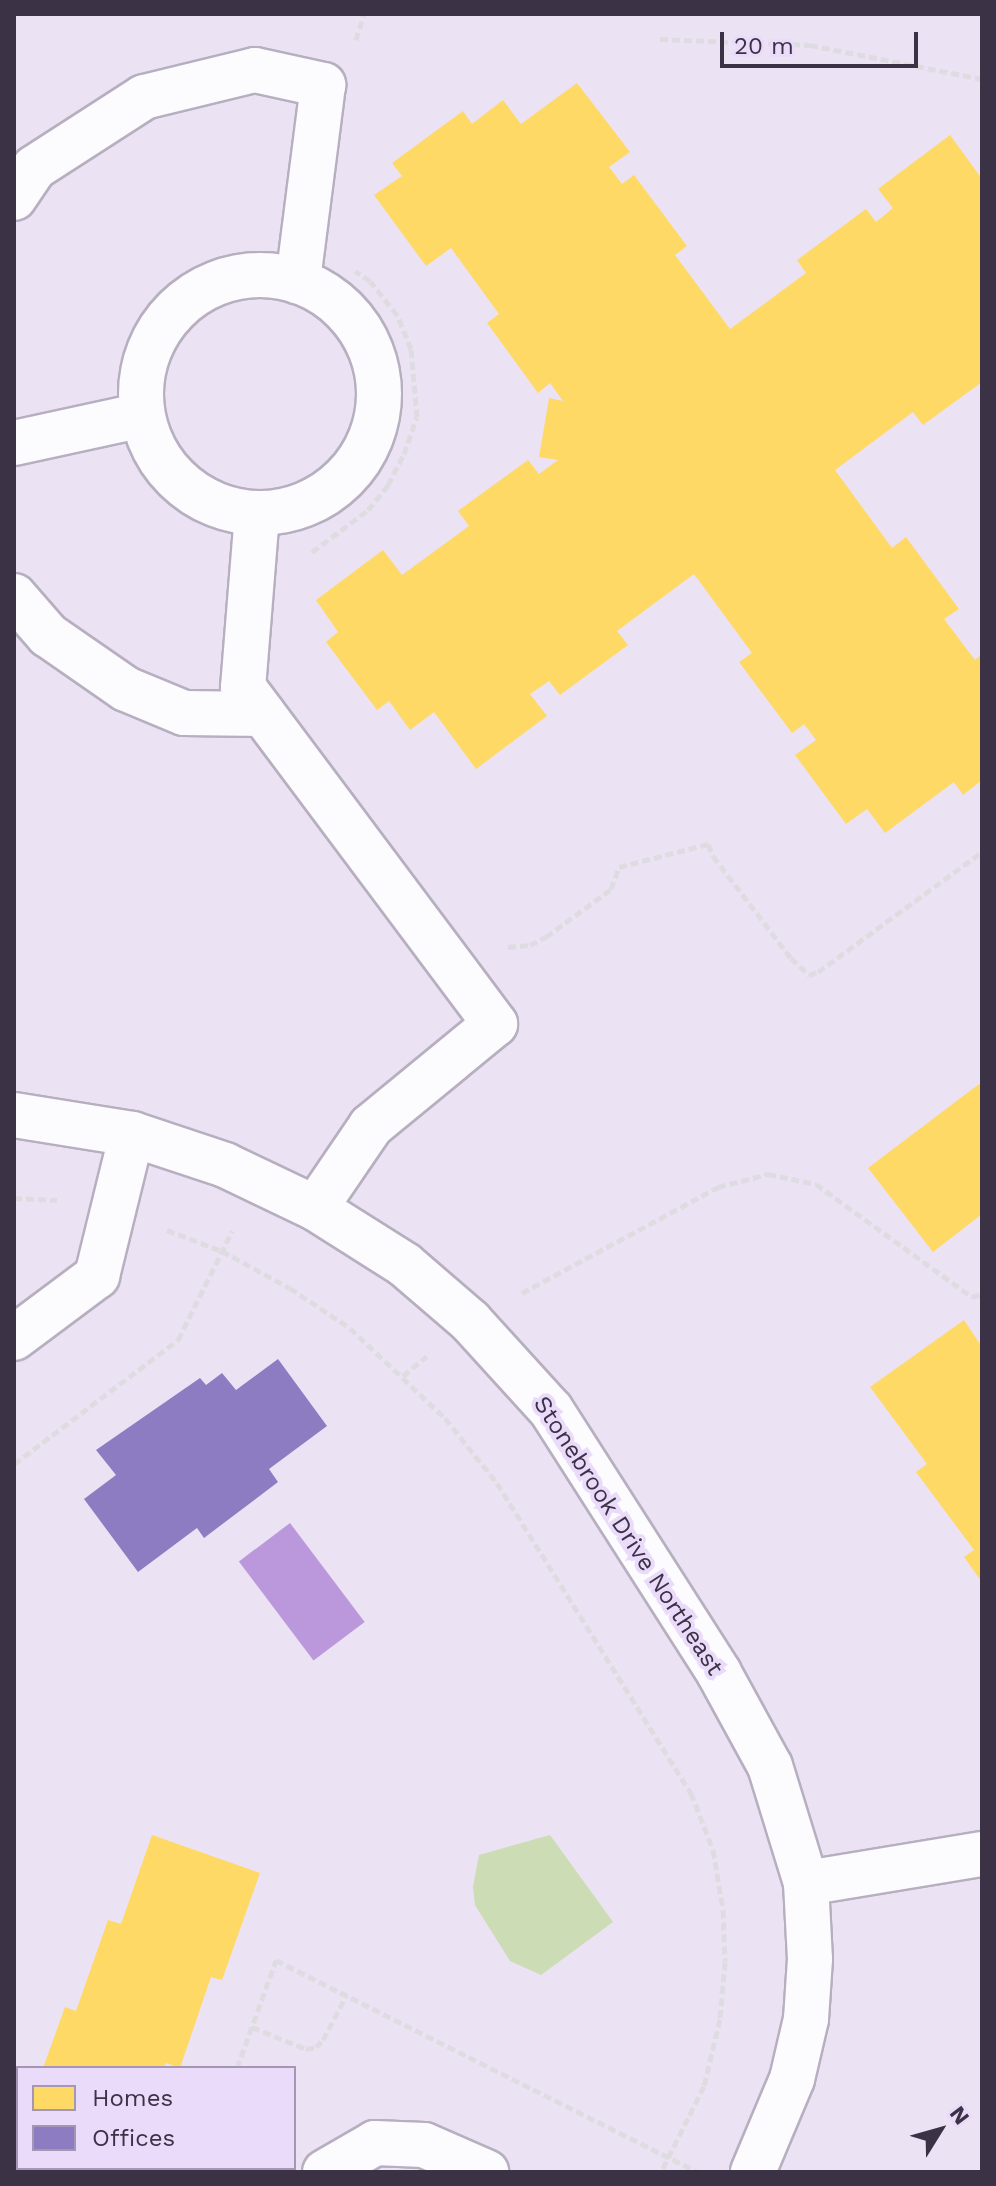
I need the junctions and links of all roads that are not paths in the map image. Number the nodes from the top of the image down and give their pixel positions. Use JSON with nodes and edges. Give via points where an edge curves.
{"nodes":[{"id":1,"x":14,"y":198,"type":"edge"},
{"id":2,"x":298,"y":281,"type":"junction"},
{"id":3,"x":142,"y":415,"type":"junction"},
{"id":4,"x":14,"y":443,"type":"edge"},
{"id":5,"x":257,"y":514,"type":"junction"},
{"id":6,"x":14,"y":596,"type":"edge"},
{"id":7,"x":263,"y":714,"type":"junction"},
{"id":8,"x":14,"y":1115,"type":"edge"},
{"id":9,"x":132,"y":1134,"type":"junction"},
{"id":10,"x":315,"y":1208,"type":"junction"},
{"id":11,"x":14,"y":1338,"type":"edge"},
{"id":12,"x":982,"y":1854,"type":"edge"},
{"id":13,"x":806,"y":1883,"type":"junction"},
{"id":14,"x":325,"y":2172,"type":"edge"},
{"id":15,"x":486,"y":2172,"type":"edge"},
{"id":16,"x":753,"y":2172,"type":"edge"}],
"edges":[{"from":1,"to":2,"type":"street","via":[[34,168],[144,97],[255,70],[323,85]]},
{"from":2,"to":3,"type":"street","via":[[258,274],[217,282],[182,303],[155,335],[142,374]]},
{"from":2,"to":5,"type":"street","via":[[331,299],[358,325],[374,359],[379,397],[373,433],[356,466],[329,492],[295,509]]},
{"from":3,"to":4,"type":"street"},
{"from":3,"to":5,"type":"street","via":[[156,454],[182,485],[217,506]]},
{"from":5,"to":7,"type":"street","via":[[243,687]]},
{"from":6,"to":7,"type":"street","via":[[48,635],[126,689],[184,713]]},
{"from":7,"to":10,"type":"street","via":[[495,1024],[371,1126]]},
{"from":8,"to":9,"type":"street","name":"Stonebrook Drive Northeast"},
{"from":9,"to":10,"type":"street","name":"Stonebrook Drive Northeast","via":[[225,1165]]},
{"from":9,"to":11,"type":"street","via":[[97,1276]]},
{"from":10,"to":13,"type":"street","name":"Stonebrook Drive Northeast","via":[[405,1265],[470,1321],[551,1410],[719,1673],[770,1766]]},
{"from":12,"to":13,"type":"street"},
{"from":13,"to":16,"type":"street","name":"Stonebrook Drive Northeast","via":[[806,2019],[792,2079]]},
{"from":14,"to":15,"type":"street","via":[[375,2143],[424,2145]]}]}
